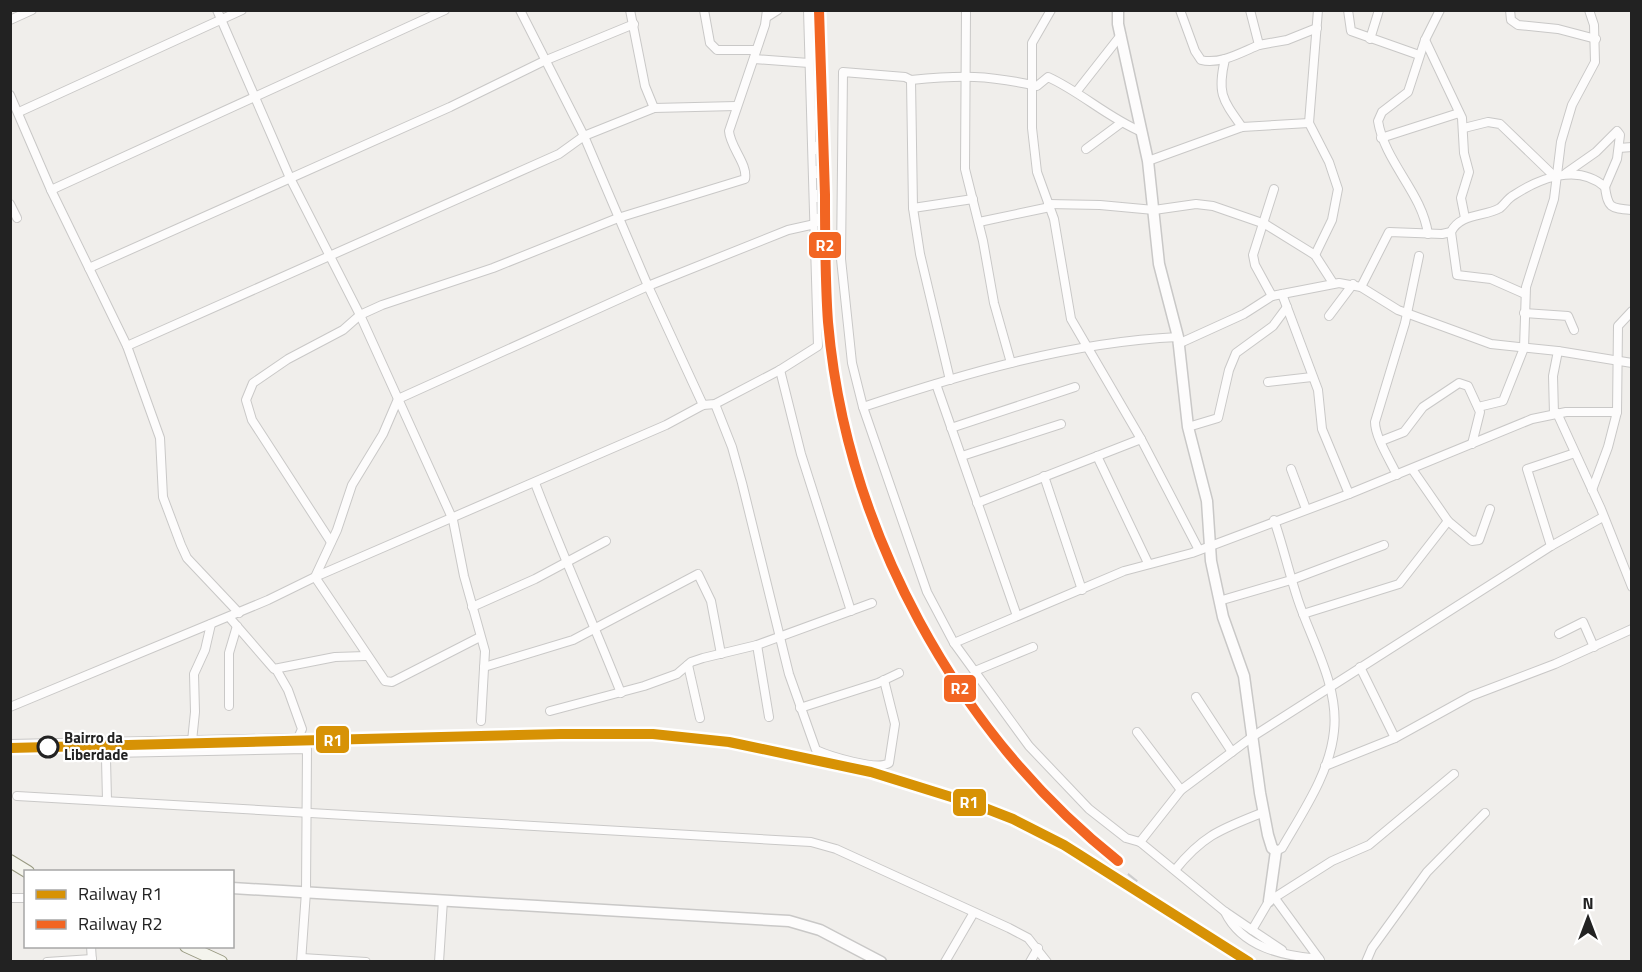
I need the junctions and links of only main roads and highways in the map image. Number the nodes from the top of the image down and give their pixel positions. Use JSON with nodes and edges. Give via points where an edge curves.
{"nodes":[{"id":1,"x":10,"y":861,"type":"edge"},
{"id":2,"x":25,"y":870,"type":"edge"},
{"id":3,"x":190,"y":948,"type":"edge"},
{"id":4,"x":221,"y":962,"type":"edge"}],
"edges":[{"from":1,"to":2,"type":"main road"},
{"from":3,"to":4,"type":"main road"}]}
